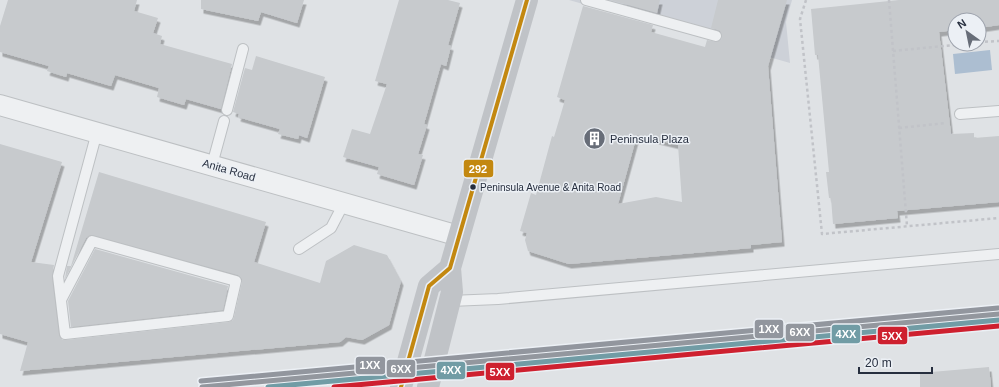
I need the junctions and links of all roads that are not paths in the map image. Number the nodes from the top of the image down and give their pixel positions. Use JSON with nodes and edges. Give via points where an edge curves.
{"nodes":[{"id":1,"x":527,"y":0,"type":"edge"},
{"id":2,"x":586,"y":0,"type":"edge"},
{"id":3,"x":716,"y":36,"type":"dead end"},
{"id":4,"x":243,"y":49,"type":"dead end"},
{"id":5,"x":0,"y":105,"type":"edge"},
{"id":6,"x":227,"y":110,"type":"dead end"},
{"id":7,"x":999,"y":111,"type":"edge"},
{"id":8,"x":960,"y":114,"type":"road end"},
{"id":9,"x":224,"y":121,"type":"dead end"},
{"id":10,"x":97,"y":132,"type":"junction"},
{"id":11,"x":212,"y":165,"type":"junction"},
{"id":12,"x":344,"y":203,"type":"junction"},
{"id":13,"x":459,"y":236,"type":"junction"},
{"id":14,"x":300,"y":249,"type":"dead end"},
{"id":15,"x":999,"y":254,"type":"edge"},
{"id":16,"x":450,"y":268,"type":"junction"},
{"id":17,"x":61,"y":300,"type":"junction"},
{"id":18,"x":450,"y":301,"type":"junction"},
{"id":19,"x":401,"y":387,"type":"edge"},
{"id":20,"x":428,"y":387,"type":"edge"}],
"edges":[{"from":1,"to":13,"type":"main road"},
{"from":2,"to":3,"type":"lane"},
{"from":4,"to":6,"type":"lane"},
{"from":5,"to":10,"type":"street","name":"Anita Road"},
{"from":7,"to":8,"type":"lane"},
{"from":9,"to":11,"type":"lane"},
{"from":10,"to":11,"type":"street","name":"Anita Road"},
{"from":10,"to":17,"type":"lane","via":[[58,276]]},
{"from":11,"to":12,"type":"street","name":"Anita Road"},
{"from":12,"to":13,"type":"street","name":"Anita Road"},
{"from":12,"to":14,"type":"lane","via":[[331,228]]},
{"from":13,"to":16,"type":"main road"},
{"from":15,"to":18,"type":"lane","via":[[498,299]]},
{"from":16,"to":18,"type":"main road"},
{"from":16,"to":19,"type":"main road","via":[[429,286]]},
{"from":17,"to":17,"type":"lane","via":[[65,334],[228,316],[236,281],[92,241]]},
{"from":18,"to":20,"type":"main road"}]}
